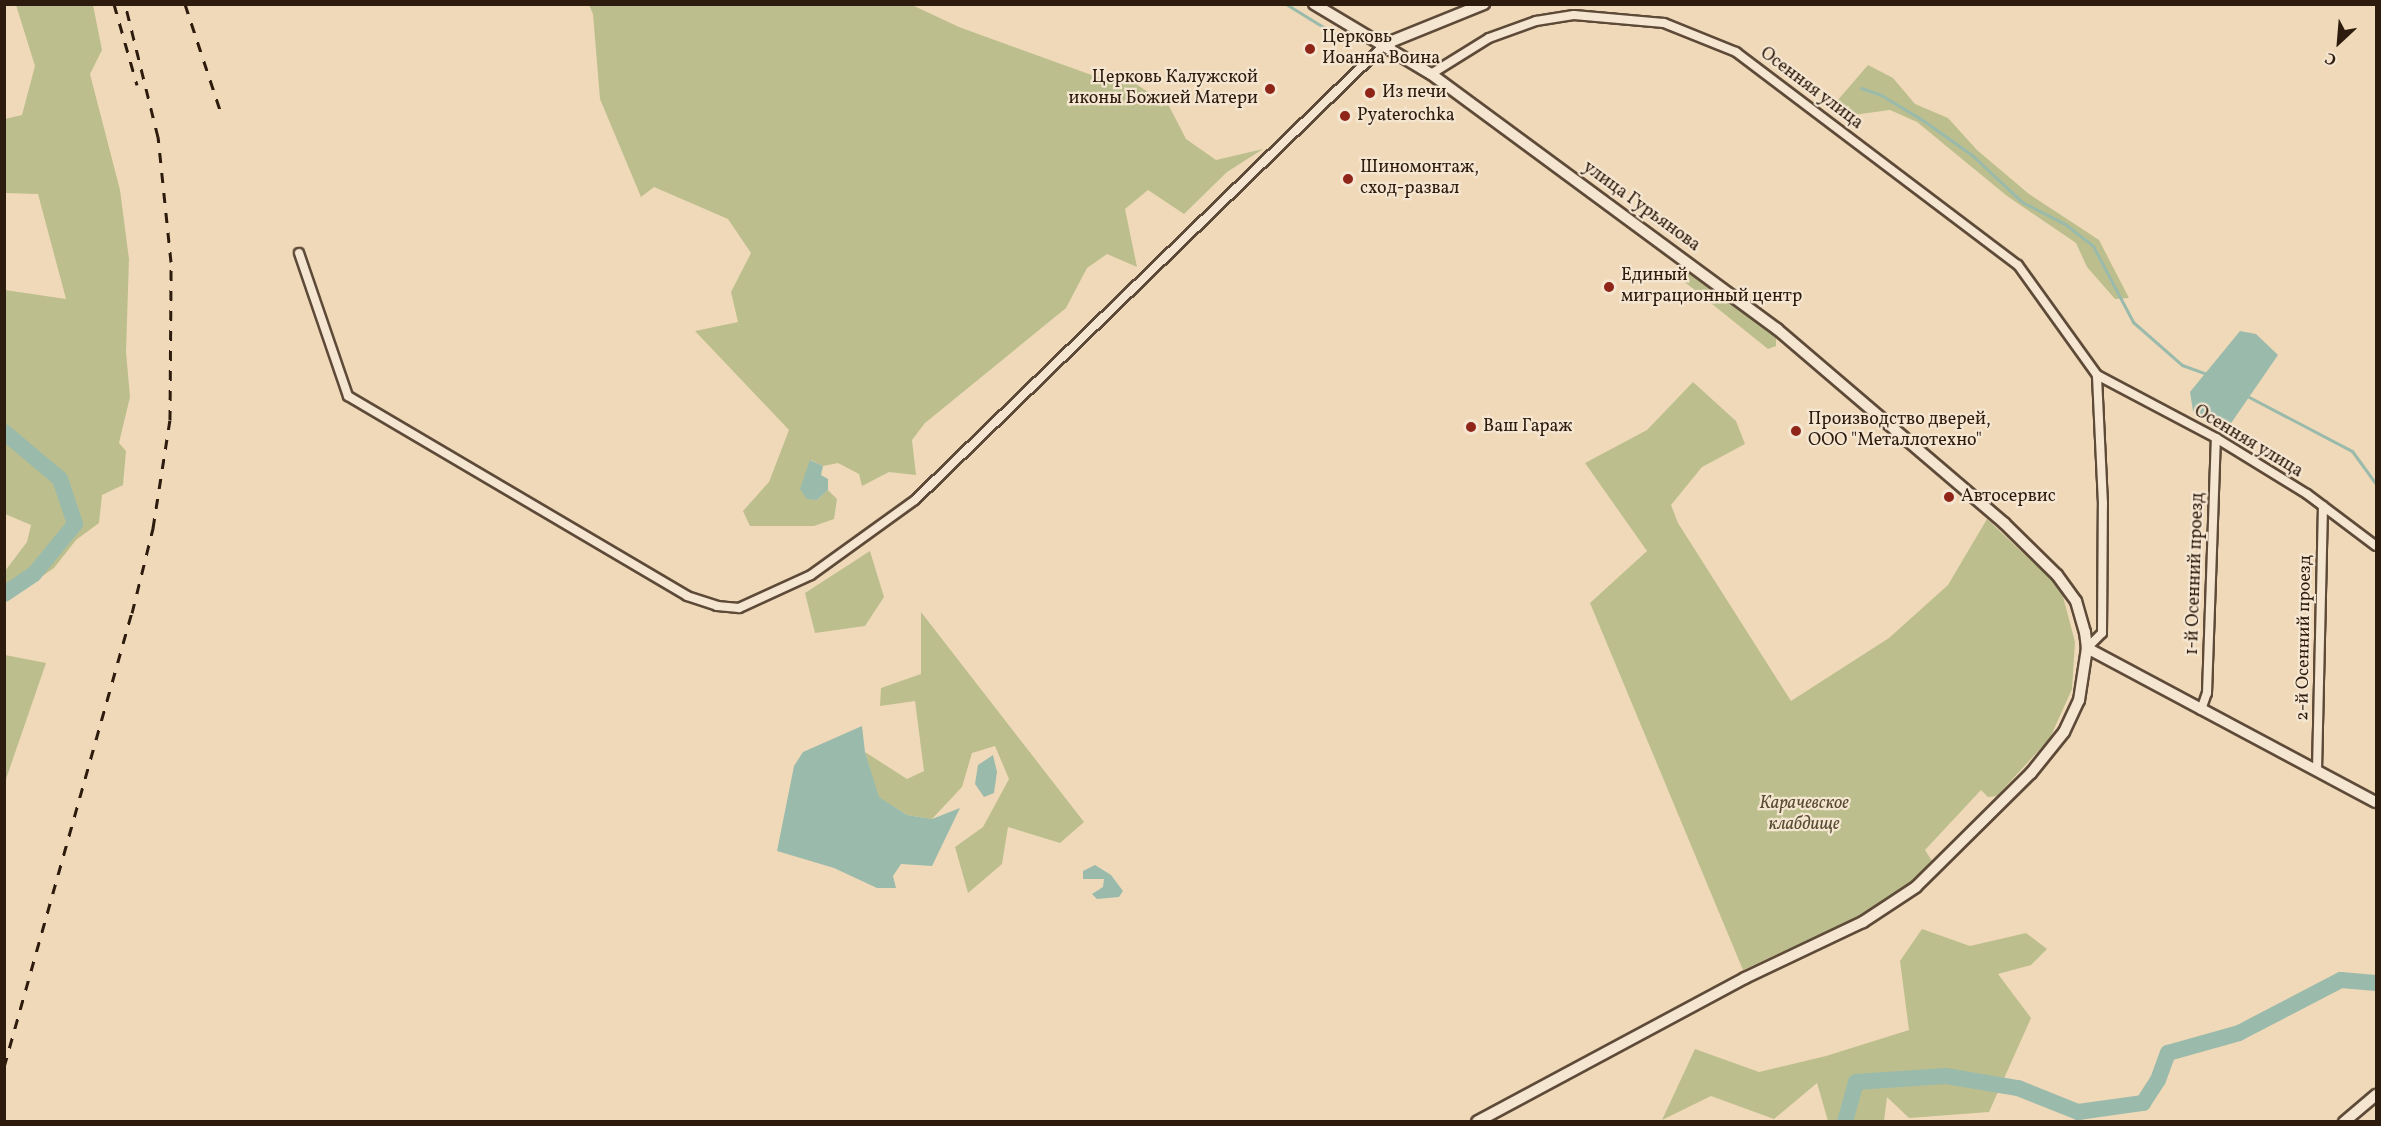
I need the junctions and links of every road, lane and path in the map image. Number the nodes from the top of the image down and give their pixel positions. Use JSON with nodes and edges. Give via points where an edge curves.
{"nodes":[{"id":1,"x":1314,"y":4,"type":"edge"},
{"id":2,"x":1484,"y":4,"type":"edge"},
{"id":3,"x":1385,"y":44,"type":"junction"},
{"id":4,"x":1431,"y":74,"type":"junction"},
{"id":5,"x":299,"y":253,"type":"dead end"},
{"id":6,"x":2097,"y":375,"type":"junction"},
{"id":7,"x":2216,"y":438,"type":"junction"},
{"id":8,"x":2323,"y":506,"type":"junction"},
{"id":9,"x":2376,"y":546,"type":"edge"},
{"id":10,"x":2087,"y":648,"type":"junction"},
{"id":11,"x":2201,"y":710,"type":"junction"},
{"id":12,"x":2317,"y":770,"type":"junction"},
{"id":13,"x":2376,"y":802,"type":"edge"},
{"id":14,"x":2376,"y":1095,"type":"edge"},
{"id":15,"x":1477,"y":1122,"type":"edge"},
{"id":16,"x":2344,"y":1122,"type":"edge"}],
"edges":[{"from":1,"to":3,"type":"street","name":"улица Гурьянова"},
{"from":2,"to":3,"type":"street"},
{"from":3,"to":4,"type":"street","name":"улица Гурьянова"},
{"from":3,"to":5,"type":"street","via":[[915,500],[811,575],[739,608],[687,596],[348,396]]},
{"from":4,"to":6,"type":"street","name":"Осенняя улица","via":[[1489,38],[1536,21],[1574,15],[1664,23],[1736,52],[2019,264]]},
{"from":4,"to":10,"type":"street","name":"улица Гурьянова","via":[[1777,329],[2004,523],[2068,587],[2082,616]]},
{"from":6,"to":7,"type":"street","name":"Осенняя улица"},
{"from":6,"to":10,"type":"street","via":[[2103,504],[2102,633]]},
{"from":7,"to":8,"type":"street","name":"Осенняя улица"},
{"from":7,"to":11,"type":"street","name":"1-й Осенний проезд","via":[[2207,693]]},
{"from":8,"to":9,"type":"street","name":"Осенняя улица"},
{"from":8,"to":12,"type":"street","name":"2-й Осенний проезд"},
{"from":10,"to":11,"type":"street"},
{"from":10,"to":15,"type":"street","name":"улица Гурьянова","via":[[2079,700],[2054,747],[1945,861],[1900,900]]},
{"from":11,"to":12,"type":"street"},
{"from":12,"to":13,"type":"street"},
{"from":14,"to":16,"type":"street"}]}
